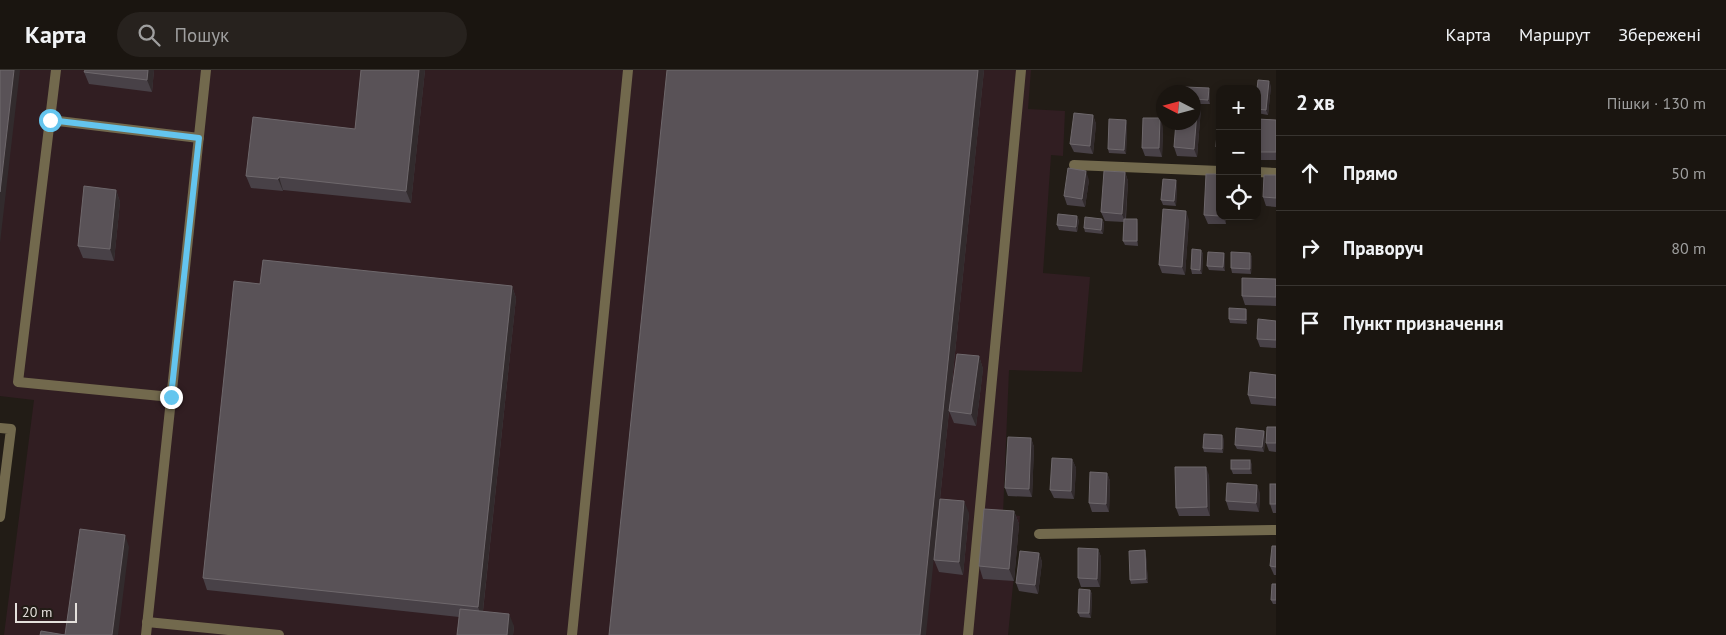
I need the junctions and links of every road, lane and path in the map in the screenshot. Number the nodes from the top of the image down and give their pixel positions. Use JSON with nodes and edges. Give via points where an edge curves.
{"nodes":[{"id":1,"x":56,"y":70,"type":"edge"},
{"id":2,"x":206,"y":70,"type":"edge"},
{"id":3,"x":628,"y":70,"type":"edge"},
{"id":4,"x":1021,"y":70,"type":"edge"},
{"id":5,"x":50,"y":120,"type":"junction"},
{"id":6,"x":199,"y":138,"type":"junction"},
{"id":7,"x":1074,"y":165,"type":"dead end"},
{"id":8,"x":1216,"y":171,"type":"edge"},
{"id":9,"x":1261,"y":172,"type":"edge"},
{"id":10,"x":1276,"y":173,"type":"edge"},
{"id":11,"x":171,"y":397,"type":"junction"},
{"id":12,"x":5,"y":428,"type":"edge"},
{"id":13,"x":0,"y":517,"type":"edge"},
{"id":14,"x":1276,"y":530,"type":"edge"},
{"id":15,"x":1039,"y":534,"type":"dead end"},
{"id":16,"x":147,"y":622,"type":"junction"},
{"id":17,"x":146,"y":635,"type":"edge"},
{"id":18,"x":279,"y":635,"type":"edge"},
{"id":19,"x":572,"y":635,"type":"edge"},
{"id":20,"x":968,"y":635,"type":"edge"}],
"edges":[{"from":1,"to":5,"type":"street"},
{"from":2,"to":6,"type":"street"},
{"from":3,"to":19,"type":"street"},
{"from":4,"to":20,"type":"street"},
{"from":5,"to":6,"type":"street"},
{"from":5,"to":11,"type":"street","via":[[18,382]]},
{"from":6,"to":11,"type":"street"},
{"from":7,"to":8,"type":"street"},
{"from":9,"to":10,"type":"street"},
{"from":11,"to":16,"type":"street"},
{"from":12,"to":13,"type":"street"},
{"from":14,"to":15,"type":"street"},
{"from":16,"to":17,"type":"street"},
{"from":16,"to":18,"type":"street"}]}
